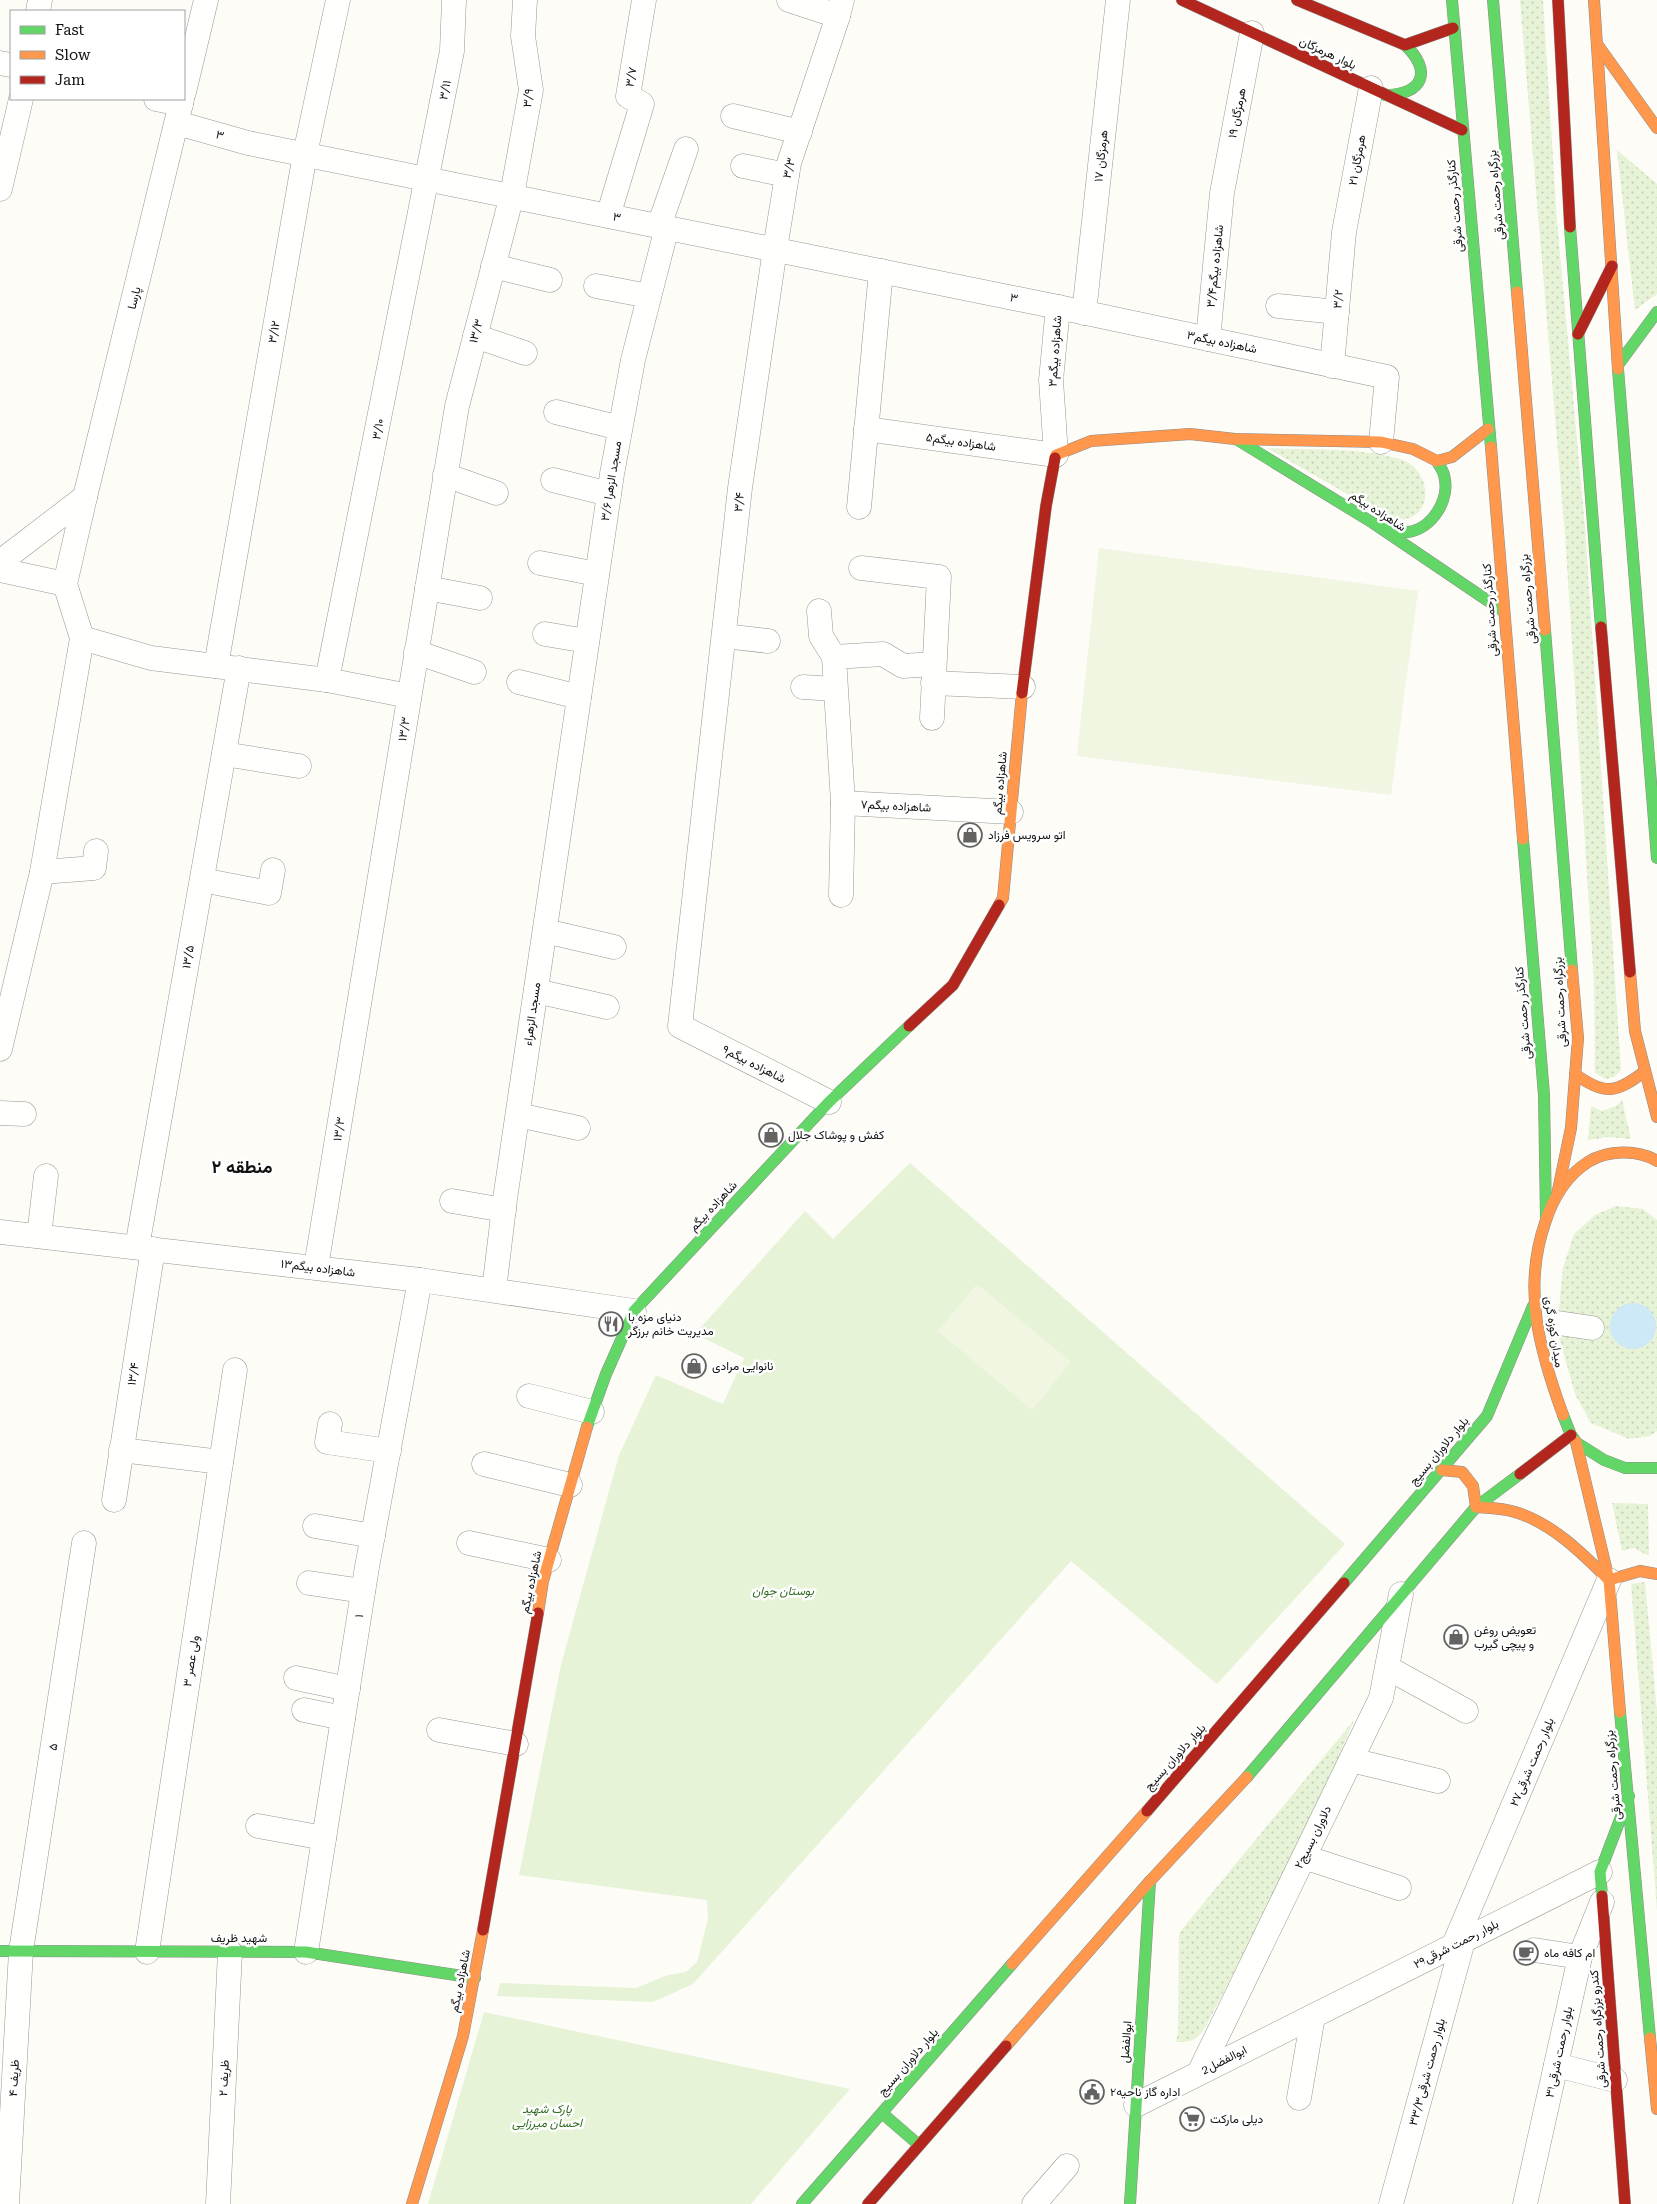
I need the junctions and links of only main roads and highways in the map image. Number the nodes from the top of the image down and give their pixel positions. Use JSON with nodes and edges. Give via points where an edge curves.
{"nodes":[{"id":1,"x":1182,"y":0,"type":"edge"},
{"id":2,"x":1297,"y":0,"type":"edge"},
{"id":3,"x":1452,"y":0,"type":"edge"},
{"id":4,"x":1493,"y":0,"type":"edge"},
{"id":5,"x":1558,"y":0,"type":"edge"},
{"id":6,"x":1594,"y":0,"type":"edge"},
{"id":7,"x":1453,"y":28,"type":"junction"},
{"id":8,"x":1597,"y":44,"type":"junction"},
{"id":9,"x":1405,"y":45,"type":"junction"},
{"id":10,"x":1378,"y":92,"type":"junction"},
{"id":11,"x":1657,"y":128,"type":"edge"},
{"id":12,"x":1462,"y":130,"type":"junction"},
{"id":13,"x":1612,"y":266,"type":"junction"},
{"id":14,"x":1657,"y":312,"type":"edge"},
{"id":15,"x":1577,"y":335,"type":"junction"},
{"id":16,"x":1618,"y":365,"type":"junction"},
{"id":17,"x":1488,"y":428,"type":"junction"},
{"id":18,"x":1235,"y":439,"type":"junction"},
{"id":19,"x":1437,"y":461,"type":"junction"},
{"id":20,"x":1373,"y":523,"type":"junction"},
{"id":21,"x":1503,"y":611,"type":"junction"},
{"id":22,"x":1657,"y":858,"type":"edge"},
{"id":23,"x":1645,"y":1071,"type":"junction"},
{"id":24,"x":1575,"y":1074,"type":"junction"},
{"id":25,"x":1657,"y":1117,"type":"edge"},
{"id":26,"x":1657,"y":1161,"type":"edge"},
{"id":27,"x":1557,"y":1195,"type":"junction"},
{"id":28,"x":1546,"y":1218,"type":"junction"},
{"id":29,"x":1534,"y":1306,"type":"junction"},
{"id":30,"x":1574,"y":1438,"type":"junction"},
{"id":31,"x":1657,"y":1468,"type":"edge"},
{"id":32,"x":1442,"y":1470,"type":"junction"},
{"id":33,"x":1476,"y":1507,"type":"junction"},
{"id":34,"x":1657,"y":1574,"type":"edge"},
{"id":35,"x":1609,"y":1580,"type":"junction"},
{"id":36,"x":1629,"y":1796,"type":"junction"},
{"id":37,"x":1150,"y":1881,"type":"junction"},
{"id":38,"x":11,"y":1951,"type":"edge"},
{"id":39,"x":475,"y":1978,"type":"junction"},
{"id":40,"x":1657,"y":2108,"type":"edge"},
{"id":41,"x":882,"y":2112,"type":"junction"},
{"id":42,"x":919,"y":2146,"type":"junction"},
{"id":43,"x":412,"y":2204,"type":"edge"},
{"id":44,"x":802,"y":2204,"type":"edge"},
{"id":45,"x":868,"y":2204,"type":"edge"},
{"id":46,"x":1130,"y":2204,"type":"edge"},
{"id":47,"x":1625,"y":2204,"type":"edge"}],
"edges":[{"from":1,"to":10,"type":"main road","name":"بلوار هرمزگان"},
{"from":2,"to":9,"type":"main road"},
{"from":3,"to":7,"type":"main road","name":"کنارگذر رحمت شرقی"},
{"from":4,"to":24,"type":"main road","name":"بزرگراه رحمت شرقی","via":[[1578,1038]]},
{"from":5,"to":15,"type":"main road"},
{"from":6,"to":8,"type":"main road"},
{"from":7,"to":9,"type":"main road"},
{"from":7,"to":12,"type":"main road","name":"کنارگذر رحمت شرقی"},
{"from":8,"to":11,"type":"main road"},
{"from":8,"to":13,"type":"main road"},
{"from":9,"to":10,"type":"main road","via":[[1416,53],[1422,66],[1420,80],[1412,91],[1399,97]]},
{"from":10,"to":12,"type":"main road","name":"بلوار هرمزگان"},
{"from":12,"to":17,"type":"main road","name":"کنارگذر رحمت شرقی"},
{"from":13,"to":15,"type":"main road"},
{"from":13,"to":16,"type":"main road"},
{"from":14,"to":16,"type":"main road"},
{"from":15,"to":23,"type":"main road","via":[[1635,1031]]},
{"from":16,"to":22,"type":"main road"},
{"from":17,"to":19,"type":"main road","via":[[1452,457]]},
{"from":17,"to":21,"type":"main road","name":"کنارگذر رحمت شرقی"},
{"from":18,"to":19,"type":"main road","name":"شاهزاده بیگم","via":[[1381,442],[1413,449]]},
{"from":18,"to":20,"type":"main road","name":"شاهزاده بیگم"},
{"from":18,"to":39,"type":"main road","name":"شاهزاده بیگم","via":[[1190,434],[1143,436],[1091,442],[1056,455],[1046,506],[1023,687],[1003,898],[954,986],[829,1102],[634,1311],[592,1412],[543,1581]]},
{"from":19,"to":20,"type":"main road","via":[[1444,474],[1445,488],[1443,500],[1431,520],[1406,532]]},
{"from":20,"to":21,"type":"main road","name":"شاهزاده بیگم"},
{"from":21,"to":28,"type":"main road","name":"کنارگذر رحمت شرقی","via":[[1544,1095]]},
{"from":23,"to":24,"type":"main road","via":[[1616,1090],[1600,1091]]},
{"from":23,"to":25,"type":"main road"},
{"from":24,"to":27,"type":"main road","name":"بزرگراه رحمت شرقی","via":[[1571,1128]]},
{"from":26,"to":27,"type":"main road","name":"میدان کوزه گری","via":[[1629,1153],[1603,1153],[1571,1173]]},
{"from":27,"to":28,"type":"main road","name":"میدان کوزه گری"},
{"from":28,"to":29,"type":"main road","name":"میدان کوزه گری","via":[[1534,1268]]},
{"from":29,"to":30,"type":"main road","name":"میدان کوزه گری","via":[[1546,1372]]},
{"from":29,"to":32,"type":"main road","name":"بلوار دلاوران بسیج","via":[[1487,1416]]},
{"from":30,"to":31,"type":"main road","via":[[1614,1466],[1636,1470]]},
{"from":30,"to":33,"type":"main road"},
{"from":30,"to":35,"type":"main road","name":"بزرگراه رحمت شرقی"},
{"from":32,"to":33,"type":"main road","via":[[1462,1472],[1473,1486]]},
{"from":32,"to":41,"type":"main road","name":"بلوار دلاوران بسیج"},
{"from":33,"to":35,"type":"main road","via":[[1502,1508],[1523,1514],[1582,1553]]},
{"from":33,"to":37,"type":"main road","via":[[1253,1771]]},
{"from":34,"to":35,"type":"main road","via":[[1640,1571]]},
{"from":35,"to":36,"type":"main road","name":"بزرگراه رحمت شرقی"},
{"from":36,"to":40,"type":"main road","name":"بزرگراه رحمت شرقی"},
{"from":36,"to":47,"type":"main road","name":"کندرو بزرگراه رحمت شرقی","via":[[1600,1872]]},
{"from":37,"to":42,"type":"main road"},
{"from":37,"to":46,"type":"main road","name":"ابوالفضل"},
{"from":38,"to":39,"type":"main road","name":"شهید ظریف","via":[[306,1952]]},
{"from":39,"to":43,"type":"main road","name":"شاهزاده بیگم","via":[[463,2036]]},
{"from":41,"to":42,"type":"main road"},
{"from":41,"to":44,"type":"main road","name":"بلوار دلاوران بسیج"},
{"from":42,"to":45,"type":"main road"}]}
